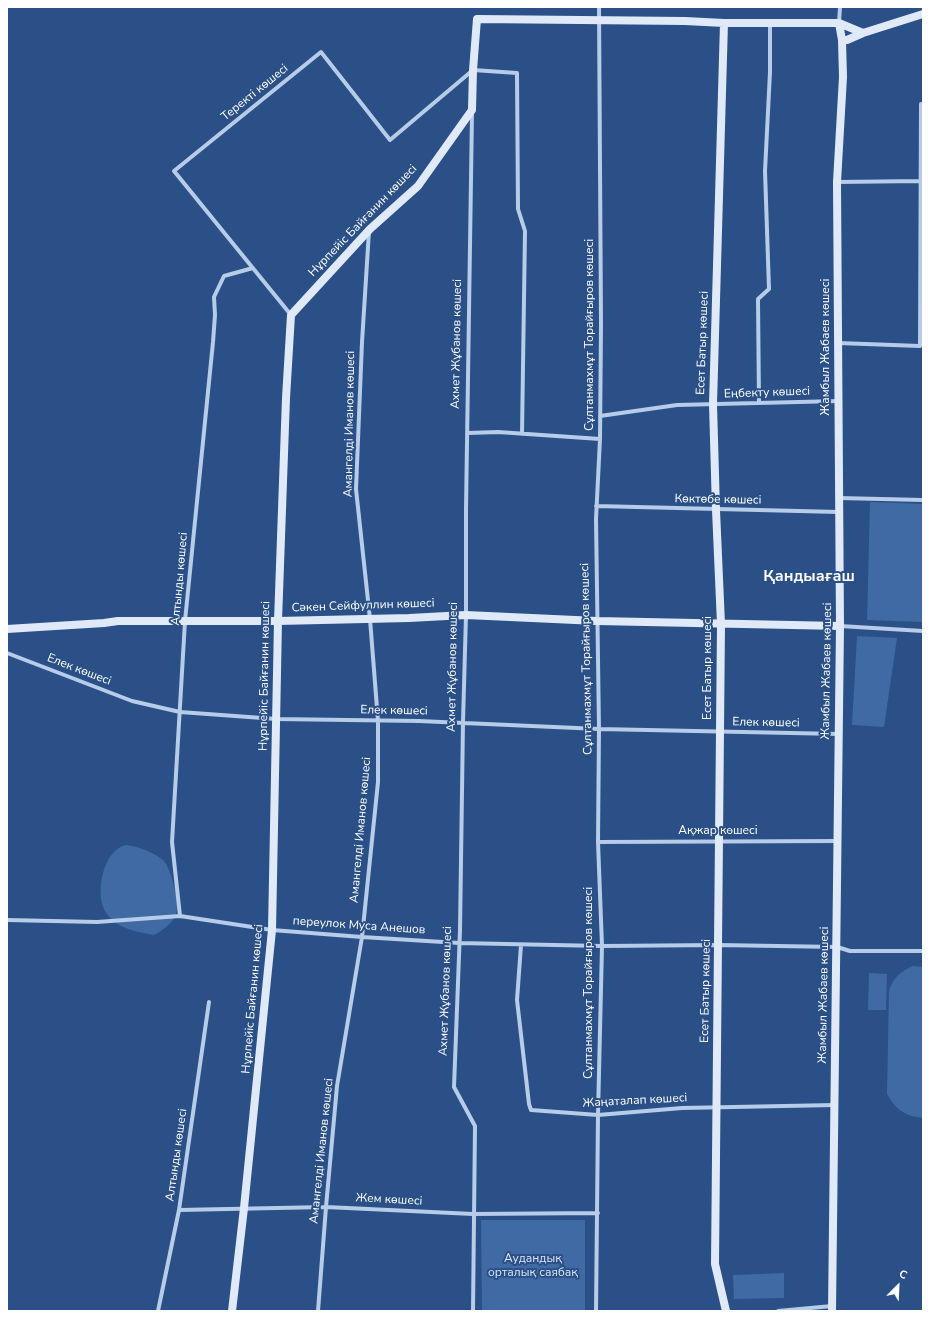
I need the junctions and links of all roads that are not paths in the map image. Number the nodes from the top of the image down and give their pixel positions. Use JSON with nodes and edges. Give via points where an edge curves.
{"nodes":[{"id":1,"x":599,"y":7,"type":"edge"},
{"id":2,"x":840,"y":7,"type":"edge"},
{"id":3,"x":923,"y":14,"type":"edge"},
{"id":4,"x":598,"y":21,"type":"junction"},
{"id":5,"x":724,"y":23,"type":"junction"},
{"id":6,"x":839,"y":23,"type":"junction"},
{"id":7,"x":770,"y":24,"type":"junction"},
{"id":8,"x":863,"y":33,"type":"junction"},
{"id":9,"x":842,"y":40,"type":"junction"},
{"id":10,"x":473,"y":70,"type":"junction"},
{"id":11,"x":921,"y":104,"type":"dead end"},
{"id":12,"x":472,"y":110,"type":"junction"},
{"id":13,"x":920,"y":181,"type":"junction"},
{"id":14,"x":837,"y":182,"type":"junction"},
{"id":15,"x":370,"y":229,"type":"junction"},
{"id":16,"x":252,"y":268,"type":"junction"},
{"id":17,"x":291,"y":315,"type":"junction"},
{"id":18,"x":838,"y":344,"type":"junction"},
{"id":19,"x":839,"y":401,"type":"junction"},
{"id":20,"x":759,"y":403,"type":"junction"},
{"id":21,"x":713,"y":404,"type":"junction"},
{"id":22,"x":600,"y":416,"type":"junction"},
{"id":23,"x":468,"y":433,"type":"junction"},
{"id":24,"x":522,"y":434,"type":"junction"},
{"id":25,"x":600,"y":439,"type":"junction"},
{"id":26,"x":839,"y":498,"type":"junction"},
{"id":27,"x":923,"y":500,"type":"edge"},
{"id":28,"x":596,"y":506,"type":"junction"},
{"id":29,"x":716,"y":510,"type":"junction"},
{"id":30,"x":839,"y":512,"type":"junction"},
{"id":31,"x":466,"y":614,"type":"junction"},
{"id":32,"x":370,"y":619,"type":"junction"},
{"id":33,"x":185,"y":621,"type":"junction"},
{"id":34,"x":278,"y":621,"type":"junction"},
{"id":35,"x":597,"y":621,"type":"junction"},
{"id":36,"x":721,"y":624,"type":"junction"},
{"id":37,"x":840,"y":626,"type":"junction"},
{"id":38,"x":7,"y":629,"type":"edge"},
{"id":39,"x":923,"y":631,"type":"edge"},
{"id":40,"x":7,"y":654,"type":"edge"},
{"id":41,"x":180,"y":712,"type":"junction"},
{"id":42,"x":276,"y":719,"type":"junction"},
{"id":43,"x":378,"y":721,"type":"junction"},
{"id":44,"x":463,"y":722,"type":"junction"},
{"id":45,"x":599,"y":729,"type":"junction"},
{"id":46,"x":720,"y":733,"type":"junction"},
{"id":47,"x":839,"y":734,"type":"junction"},
{"id":48,"x":838,"y":840,"type":"junction"},
{"id":49,"x":719,"y":841,"type":"junction"},
{"id":50,"x":598,"y":842,"type":"junction"},
{"id":51,"x":180,"y":916,"type":"junction"},
{"id":52,"x":7,"y":920,"type":"edge"},
{"id":53,"x":272,"y":930,"type":"junction"},
{"id":54,"x":362,"y":937,"type":"junction"},
{"id":55,"x":459,"y":943,"type":"junction"},
{"id":56,"x":521,"y":945,"type":"junction"},
{"id":57,"x":718,"y":945,"type":"junction"},
{"id":58,"x":602,"y":946,"type":"junction"},
{"id":59,"x":837,"y":947,"type":"junction"},
{"id":60,"x":923,"y":951,"type":"edge"},
{"id":61,"x":209,"y":1002,"type":"dead end"},
{"id":62,"x":835,"y":1105,"type":"junction"},
{"id":63,"x":717,"y":1108,"type":"junction"},
{"id":64,"x":598,"y":1115,"type":"junction"},
{"id":65,"x":326,"y":1207,"type":"junction"},
{"id":66,"x":244,"y":1208,"type":"junction"},
{"id":67,"x":179,"y":1210,"type":"junction"},
{"id":68,"x":598,"y":1213,"type":"junction"},
{"id":69,"x":473,"y":1214,"type":"junction"},
{"id":70,"x":832,"y":1309,"type":"edge"},
{"id":71,"x":158,"y":1311,"type":"edge"},
{"id":72,"x":232,"y":1311,"type":"edge"},
{"id":73,"x":318,"y":1311,"type":"edge"},
{"id":74,"x":473,"y":1311,"type":"edge"},
{"id":75,"x":596,"y":1311,"type":"edge"},
{"id":76,"x":726,"y":1311,"type":"edge"},
{"id":77,"x":778,"y":1311,"type":"edge"}],
"edges":[{"from":1,"to":4,"type":"street","name":"Сұлтанмахмұт Торайғыров көшесі"},
{"from":2,"to":6,"type":"street","name":"Жамбыл Жабаев көшесі"},
{"from":3,"to":8,"type":"street"},
{"from":4,"to":5,"type":"street"},
{"from":4,"to":10,"type":"street","name":"Ахмет Жұбанов көшесі","via":[[477,19]]},
{"from":4,"to":22,"type":"street","name":"Сұлтанмахмұт Торайғыров көшесі","via":[[602,324]]},
{"from":5,"to":7,"type":"street"},
{"from":5,"to":21,"type":"street","name":"Есет Батыр көшесі"},
{"from":6,"to":7,"type":"street"},
{"from":6,"to":8,"type":"street"},
{"from":6,"to":9,"type":"street","name":"Жамбыл Жабаев көшесі"},
{"from":7,"to":20,"type":"street","via":[[765,171],[769,289],[758,299]]},
{"from":8,"to":9,"type":"street"},
{"from":9,"to":14,"type":"street","name":"Жамбыл Жабаев көшесі","via":[[843,77]]},
{"from":10,"to":12,"type":"street","name":"Ахмет Жұбанов көшесі"},
{"from":10,"to":16,"type":"street","name":"Теректі көшесі","via":[[390,140],[321,52],[174,171]]},
{"from":10,"to":24,"type":"street","via":[[517,73],[518,209],[525,231]]},
{"from":11,"to":13,"type":"street"},
{"from":12,"to":15,"type":"street","name":"Нұрпейіс Байғанин көшесі","via":[[418,186]]},
{"from":12,"to":23,"type":"street","name":"Ахмет Жұбанов көшесі"},
{"from":13,"to":14,"type":"street"},
{"from":13,"to":18,"type":"street","via":[[920,346]]},
{"from":14,"to":18,"type":"street","name":"Жамбыл Жабаев көшесі"},
{"from":15,"to":17,"type":"street","name":"Нұрпейіс Байғанин көшесі"},
{"from":15,"to":32,"type":"street","name":"Амангелді Иманов көшесі","via":[[356,488]]},
{"from":16,"to":17,"type":"street","name":"Теректі көшесі"},
{"from":16,"to":33,"type":"street","name":"Алтынды көшесі","via":[[224,276],[214,297],[214,335]]},
{"from":17,"to":34,"type":"street","name":"Нұрпейіс Байғанин көшесі"},
{"from":18,"to":19,"type":"street","name":"Жамбыл Жабаев көшесі"},
{"from":19,"to":20,"type":"street","name":"Еңбекту көшесі"},
{"from":19,"to":26,"type":"street","name":"Жамбыл Жабаев көшесі"},
{"from":20,"to":21,"type":"street","name":"Еңбекту көшесі"},
{"from":21,"to":22,"type":"street","name":"Еңбекту көшесі","via":[[677,405]]},
{"from":21,"to":29,"type":"street","name":"Есет Батыр көшесі"},
{"from":22,"to":25,"type":"street","name":"Сұлтанмахмұт Торайғыров көшесі"},
{"from":23,"to":24,"type":"street"},
{"from":23,"to":31,"type":"street","name":"Ахмет Жұбанов көшесі"},
{"from":24,"to":25,"type":"street"},
{"from":25,"to":28,"type":"street","name":"Сұлтанмахмұт Торайғыров көшесі"},
{"from":26,"to":27,"type":"street"},
{"from":26,"to":30,"type":"street","name":"Жамбыл Жабаев көшесі"},
{"from":28,"to":29,"type":"street","name":"Көктөбе көшесі"},
{"from":28,"to":35,"type":"street","name":"Сұлтанмахмұт Торайғыров көшесі"},
{"from":29,"to":30,"type":"street","name":"Көктөбе көшесі"},
{"from":29,"to":36,"type":"street","name":"Есет Батыр көшесі"},
{"from":30,"to":37,"type":"street","name":"Жамбыл Жабаев көшесі"},
{"from":31,"to":32,"type":"street","name":"Сәкен Сейфуллин көшесі"},
{"from":31,"to":35,"type":"street","name":"Сәкен Сейфуллин көшесі"},
{"from":31,"to":44,"type":"street","name":"Ахмет Жұбанов көшесі"},
{"from":32,"to":34,"type":"street","name":"Сәкен Сейфуллин көшесі"},
{"from":32,"to":43,"type":"street","name":"Амангелді Иманов көшесі"},
{"from":33,"to":34,"type":"street","name":"Сәкен Сейфуллин көшесі"},
{"from":33,"to":38,"type":"street","name":"Сәкен Сейфуллин көшесі","via":[[118,621]]},
{"from":33,"to":41,"type":"street","name":"Алтынды көшесі"},
{"from":34,"to":42,"type":"street","name":"Нұрпейіс Байғанин көшесі"},
{"from":35,"to":36,"type":"street","name":"Сәкен Сейфуллин көшесі"},
{"from":35,"to":45,"type":"street","name":"Сұлтанмахмұт Торайғыров көшесі"},
{"from":36,"to":37,"type":"street","name":"Сәкен Сейфуллин көшесі"},
{"from":36,"to":46,"type":"street","name":"Есет Батыр көшесі"},
{"from":37,"to":39,"type":"street"},
{"from":37,"to":47,"type":"street","name":"Жамбыл Жабаев көшесі"},
{"from":40,"to":41,"type":"street","name":"Елек көшесі","via":[[132,700]]},
{"from":41,"to":42,"type":"street","name":"Елек көшесі"},
{"from":41,"to":51,"type":"street","name":"Алтынды көшесі","via":[[172,842]]},
{"from":42,"to":43,"type":"street","name":"Елек көшесі"},
{"from":42,"to":53,"type":"street","name":"Нұрпейіс Байғанин көшесі"},
{"from":43,"to":44,"type":"street","name":"Елек көшесі"},
{"from":43,"to":54,"type":"street","name":"Амангелді Иманов көшесі","via":[[378,782]]},
{"from":44,"to":45,"type":"street","name":"Елек көшесі"},
{"from":44,"to":55,"type":"street","name":"Ахмет Жұбанов көшесі"},
{"from":45,"to":46,"type":"street","name":"Елек көшесі"},
{"from":45,"to":50,"type":"street","name":"Сұлтанмахмұт Торайғыров көшесі"},
{"from":46,"to":47,"type":"street","name":"Елек көшесі"},
{"from":46,"to":49,"type":"street","name":"Есет Батыр көшесі"},
{"from":47,"to":48,"type":"street","name":"Жамбыл Жабаев көшесі"},
{"from":48,"to":49,"type":"street","name":"Ақжар көшесі"},
{"from":48,"to":59,"type":"street","name":"Жамбыл Жабаев көшесі"},
{"from":49,"to":50,"type":"street","name":"Ақжар көшесі"},
{"from":49,"to":57,"type":"street","name":"Есет Батыр көшесі"},
{"from":50,"to":58,"type":"street","name":"Сұлтанмахмұт Торайғыров көшесі"},
{"from":51,"to":52,"type":"street","name":"переулок Муса Анешов","via":[[97,922]]},
{"from":51,"to":53,"type":"street","name":"переулок Муса Анешов"},
{"from":53,"to":54,"type":"street","name":"переулок Муса Анешов"},
{"from":53,"to":66,"type":"street","name":"Нұрпейіс Байғанин көшесі"},
{"from":54,"to":55,"type":"street","name":"переулок Муса Анешов"},
{"from":54,"to":65,"type":"street","name":"Амангелді Иманов көшесі","via":[[337,1086]]},
{"from":55,"to":56,"type":"street","name":"переулок Муса Анешов"},
{"from":55,"to":69,"type":"street","name":"Ахмет Жұбанов көшесі","via":[[454,1087],[475,1126]]},
{"from":56,"to":58,"type":"street","name":"переулок Муса Анешов"},
{"from":56,"to":64,"type":"street","name":"Жаңаталап көшесі","via":[[518,1000],[531,1110]]},
{"from":57,"to":58,"type":"street","name":"переулок Муса Анешов"},
{"from":57,"to":59,"type":"street","name":"переулок Муса Анешов"},
{"from":57,"to":63,"type":"street","name":"Есет Батыр көшесі"},
{"from":58,"to":64,"type":"street","name":"Сұлтанмахмұт Торайғыров көшесі"},
{"from":59,"to":60,"type":"street","name":"переулок Муса Анешов","via":[[850,951]]},
{"from":59,"to":62,"type":"street","name":"Жамбыл Жабаев көшесі"},
{"from":61,"to":67,"type":"street","name":"Алтынды көшесі"},
{"from":62,"to":63,"type":"street","name":"Жаңаталап көшесі"},
{"from":62,"to":70,"type":"street","name":"Жамбыл Жабаев көшесі"},
{"from":63,"to":64,"type":"street","name":"Жаңаталап көшесі","via":[[682,1108]]},
{"from":63,"to":76,"type":"street","name":"Есет Батыр көшесі","via":[[715,1264]]},
{"from":64,"to":68,"type":"street","name":"Сұлтанмахмұт Торайғыров көшесі"},
{"from":65,"to":66,"type":"street","name":"Жем көшесі"},
{"from":65,"to":69,"type":"street","name":"Жем көшесі"},
{"from":65,"to":73,"type":"street","name":"Амангелді Иманов көшесі"},
{"from":66,"to":67,"type":"street","name":"Жем көшесі"},
{"from":66,"to":72,"type":"street","name":"Нұрпейіс Байғанин көшесі"},
{"from":67,"to":71,"type":"street","name":"Алтынды көшесі"},
{"from":68,"to":69,"type":"street","name":"Жем көшесі"},
{"from":68,"to":75,"type":"street","name":"Сұлтанмахмұт Торайғыров көшесі"},
{"from":69,"to":74,"type":"street","name":"Ахмет Жұбанов көшесі"},
{"from":70,"to":77,"type":"street"}]}
